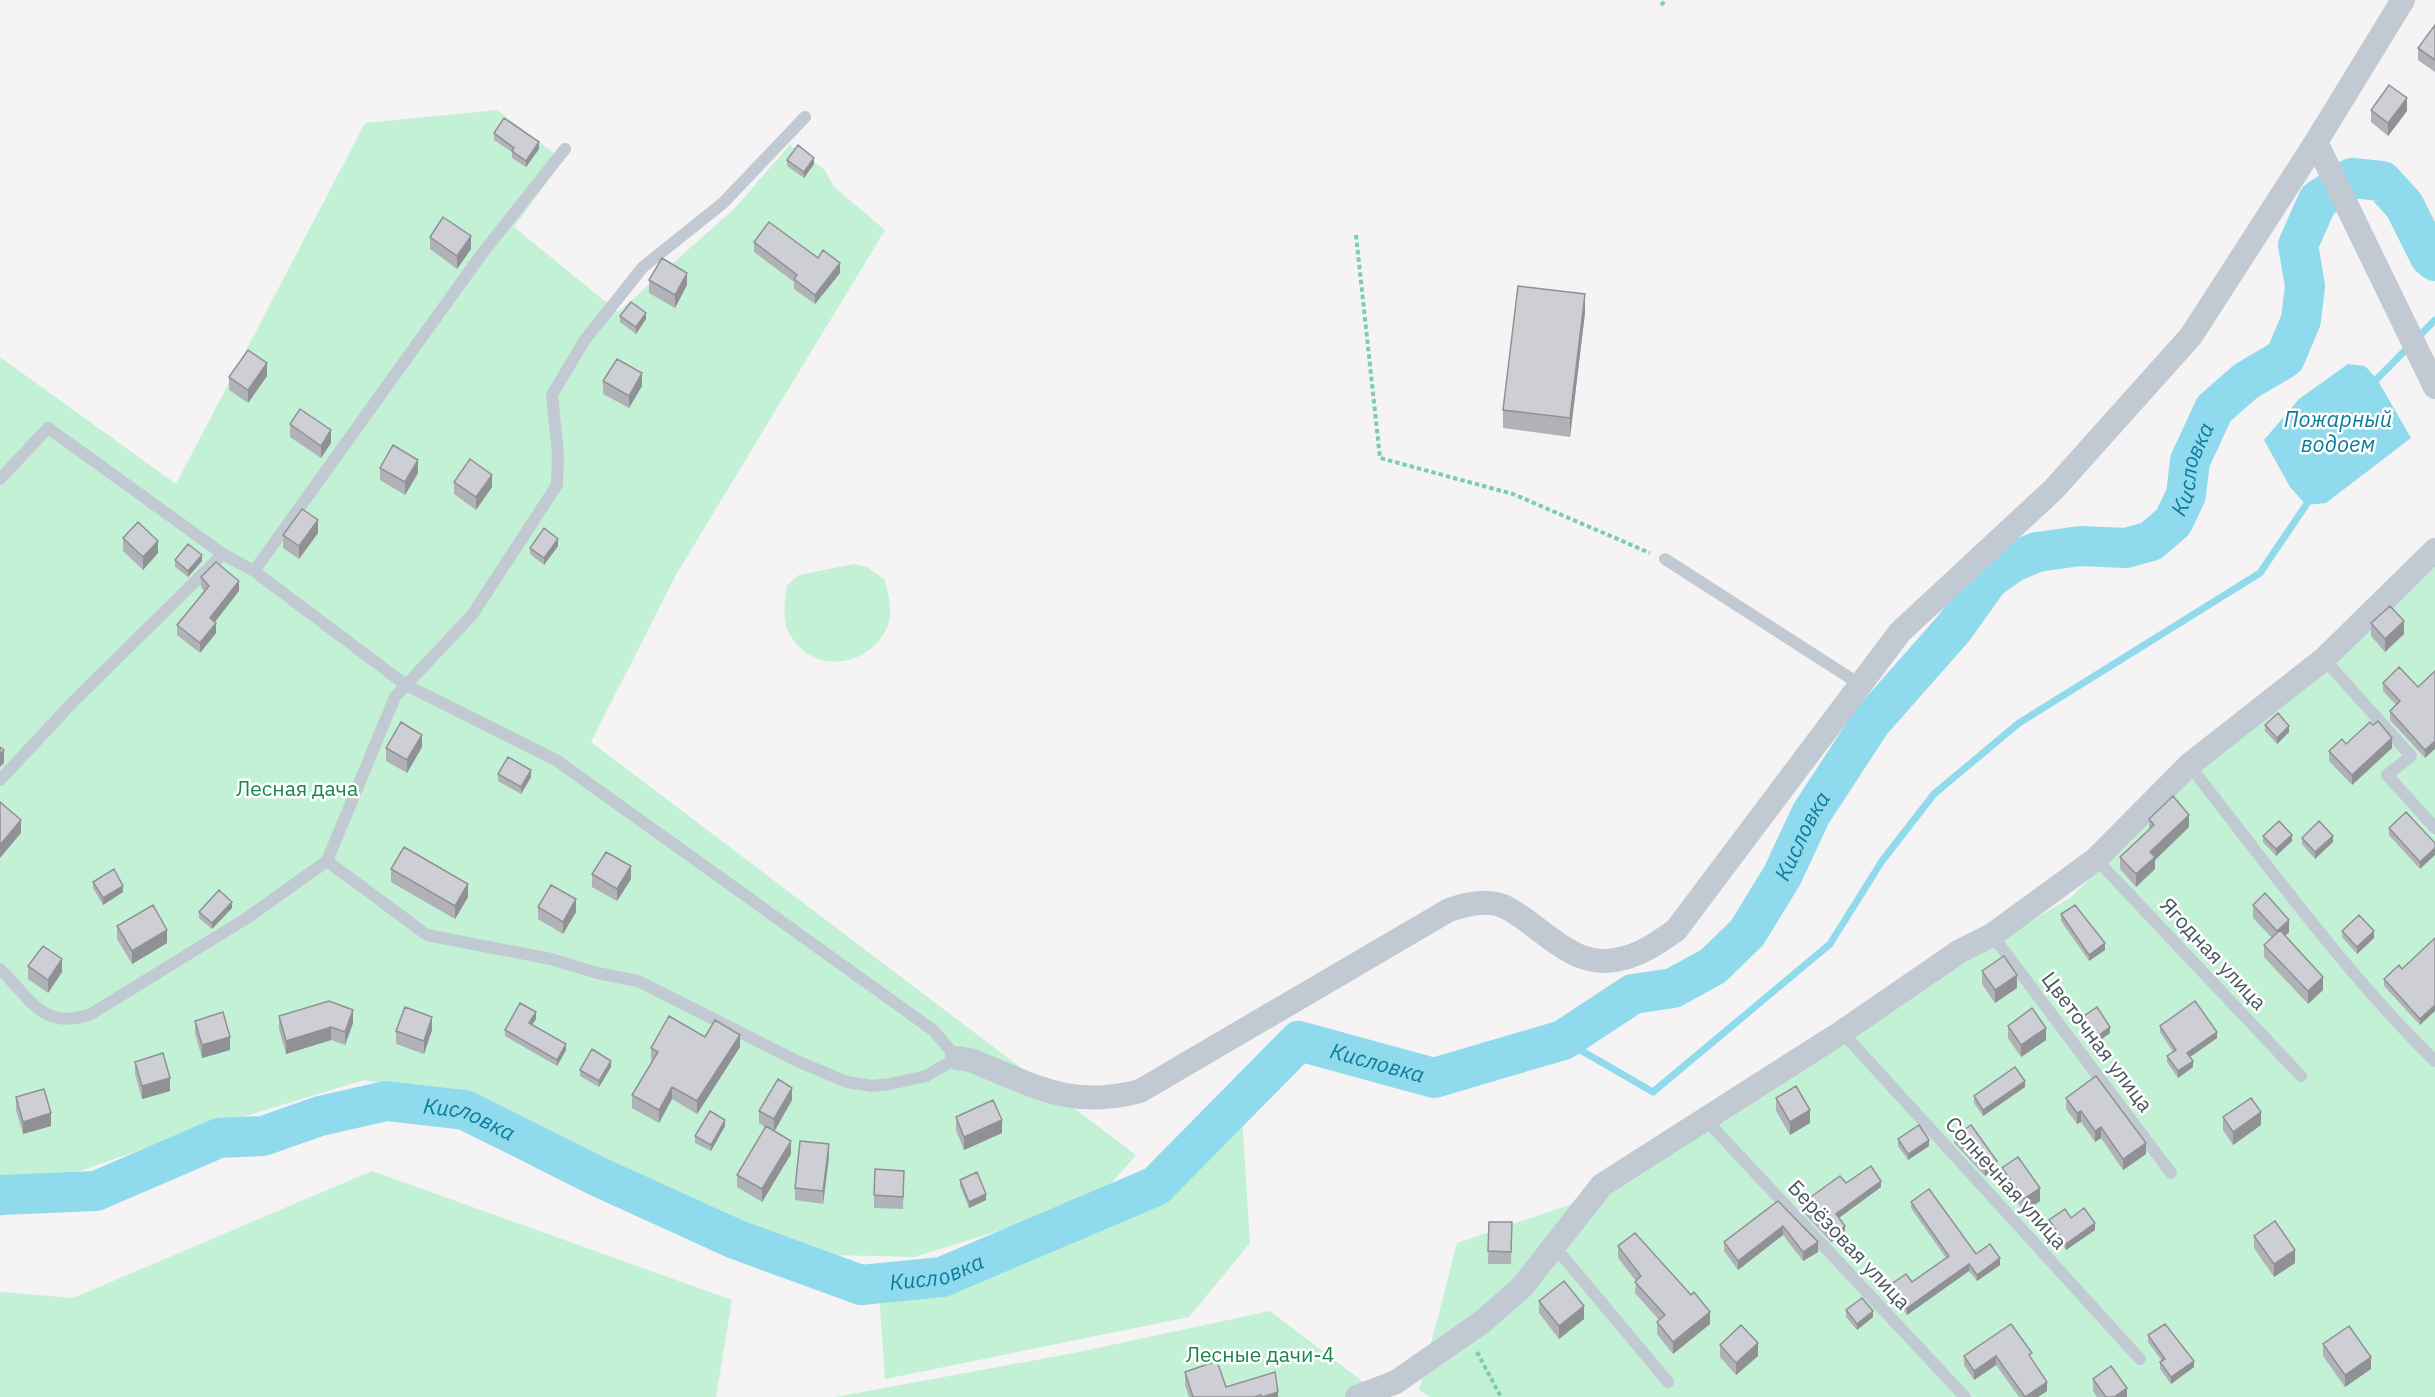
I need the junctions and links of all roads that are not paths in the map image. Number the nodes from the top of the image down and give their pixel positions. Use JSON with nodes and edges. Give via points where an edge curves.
{"nodes":[{"id":1,"x":2403,"y":0,"type":"edge"},
{"id":2,"x":805,"y":117,"type":"dead end"},
{"id":3,"x":2316,"y":142,"type":"junction"},
{"id":4,"x":566,"y":149,"type":"dead end"},
{"id":5,"x":2435,"y":387,"type":"edge"},
{"id":6,"x":0,"y":479,"type":"edge"},
{"id":7,"x":2434,"y":553,"type":"edge"},
{"id":8,"x":223,"y":554,"type":"junction"},
{"id":9,"x":1665,"y":559,"type":"road end"},
{"id":10,"x":254,"y":571,"type":"junction"},
{"id":11,"x":2324,"y":659,"type":"junction"},
{"id":12,"x":406,"y":685,"type":"junction"},
{"id":13,"x":1861,"y":685,"type":"junction"},
{"id":14,"x":2189,"y":765,"type":"junction"},
{"id":15,"x":0,"y":780,"type":"edge"},
{"id":16,"x":2435,"y":828,"type":"edge"},
{"id":17,"x":2096,"y":859,"type":"junction"},
{"id":18,"x":327,"y":861,"type":"junction"},
{"id":19,"x":1992,"y":935,"type":"junction"},
{"id":20,"x":0,"y":969,"type":"edge"},
{"id":21,"x":1842,"y":1032,"type":"junction"},
{"id":22,"x":957,"y":1058,"type":"junction"},
{"id":23,"x":2435,"y":1061,"type":"edge"},
{"id":24,"x":2301,"y":1076,"type":"dead end"},
{"id":25,"x":1704,"y":1119,"type":"junction"},
{"id":26,"x":2172,"y":1173,"type":"dead end"},
{"id":27,"x":1555,"y":1247,"type":"junction"},
{"id":28,"x":2140,"y":1359,"type":"dead end"},
{"id":29,"x":1668,"y":1382,"type":"dead end"},
{"id":30,"x":1357,"y":1397,"type":"edge"},
{"id":31,"x":1965,"y":1397,"type":"edge"}],
"edges":[{"from":1,"to":3,"type":"street"},
{"from":2,"to":12,"type":"lane","via":[[723,203],[643,267],[584,341],[552,395],[557,485],[472,615]]},
{"from":3,"to":5,"type":"street"},
{"from":3,"to":13,"type":"street","via":[[2191,336],[2054,489],[1900,632]]},
{"from":4,"to":10,"type":"lane","via":[[474,265]]},
{"from":6,"to":8,"type":"lane","via":[[48,428]]},
{"from":7,"to":11,"type":"street"},
{"from":8,"to":10,"type":"lane"},
{"from":8,"to":15,"type":"lane"},
{"from":9,"to":13,"type":"lane"},
{"from":10,"to":12,"type":"lane"},
{"from":11,"to":14,"type":"street"},
{"from":11,"to":16,"type":"lane","via":[[2411,756],[2387,775]]},
{"from":12,"to":18,"type":"lane","via":[[395,697]]},
{"from":12,"to":22,"type":"lane","via":[[556,760],[933,1030]]},
{"from":13,"to":22,"type":"street","via":[[1676,930],[1647,950],[1622,959],[1573,956],[1506,907],[1463,905],[1140,1091],[1099,1099],[1058,1096]]},
{"from":14,"to":17,"type":"street"},
{"from":14,"to":23,"type":"lane","via":[[2296,902],[2409,1036]]},
{"from":17,"to":19,"type":"street"},
{"from":17,"to":24,"type":"lane","name":"Ягодная улица"},
{"from":18,"to":20,"type":"lane","via":[[246,918],[91,1014],[74,1020],[48,1017]]},
{"from":18,"to":22,"type":"lane","via":[[427,935],[638,981],[847,1082],[872,1086],[899,1082],[926,1076]]},
{"from":19,"to":21,"type":"street","via":[[1960,951]]},
{"from":19,"to":26,"type":"lane","name":"Цветочная улица"},
{"from":21,"to":25,"type":"street"},
{"from":21,"to":28,"type":"lane","name":"Солнечная улица"},
{"from":25,"to":27,"type":"street","via":[[1602,1185]]},
{"from":25,"to":31,"type":"lane","name":"Берёзовая улица"},
{"from":27,"to":29,"type":"lane"},
{"from":27,"to":30,"type":"street","via":[[1522,1287],[1467,1333],[1396,1382]]}]}
